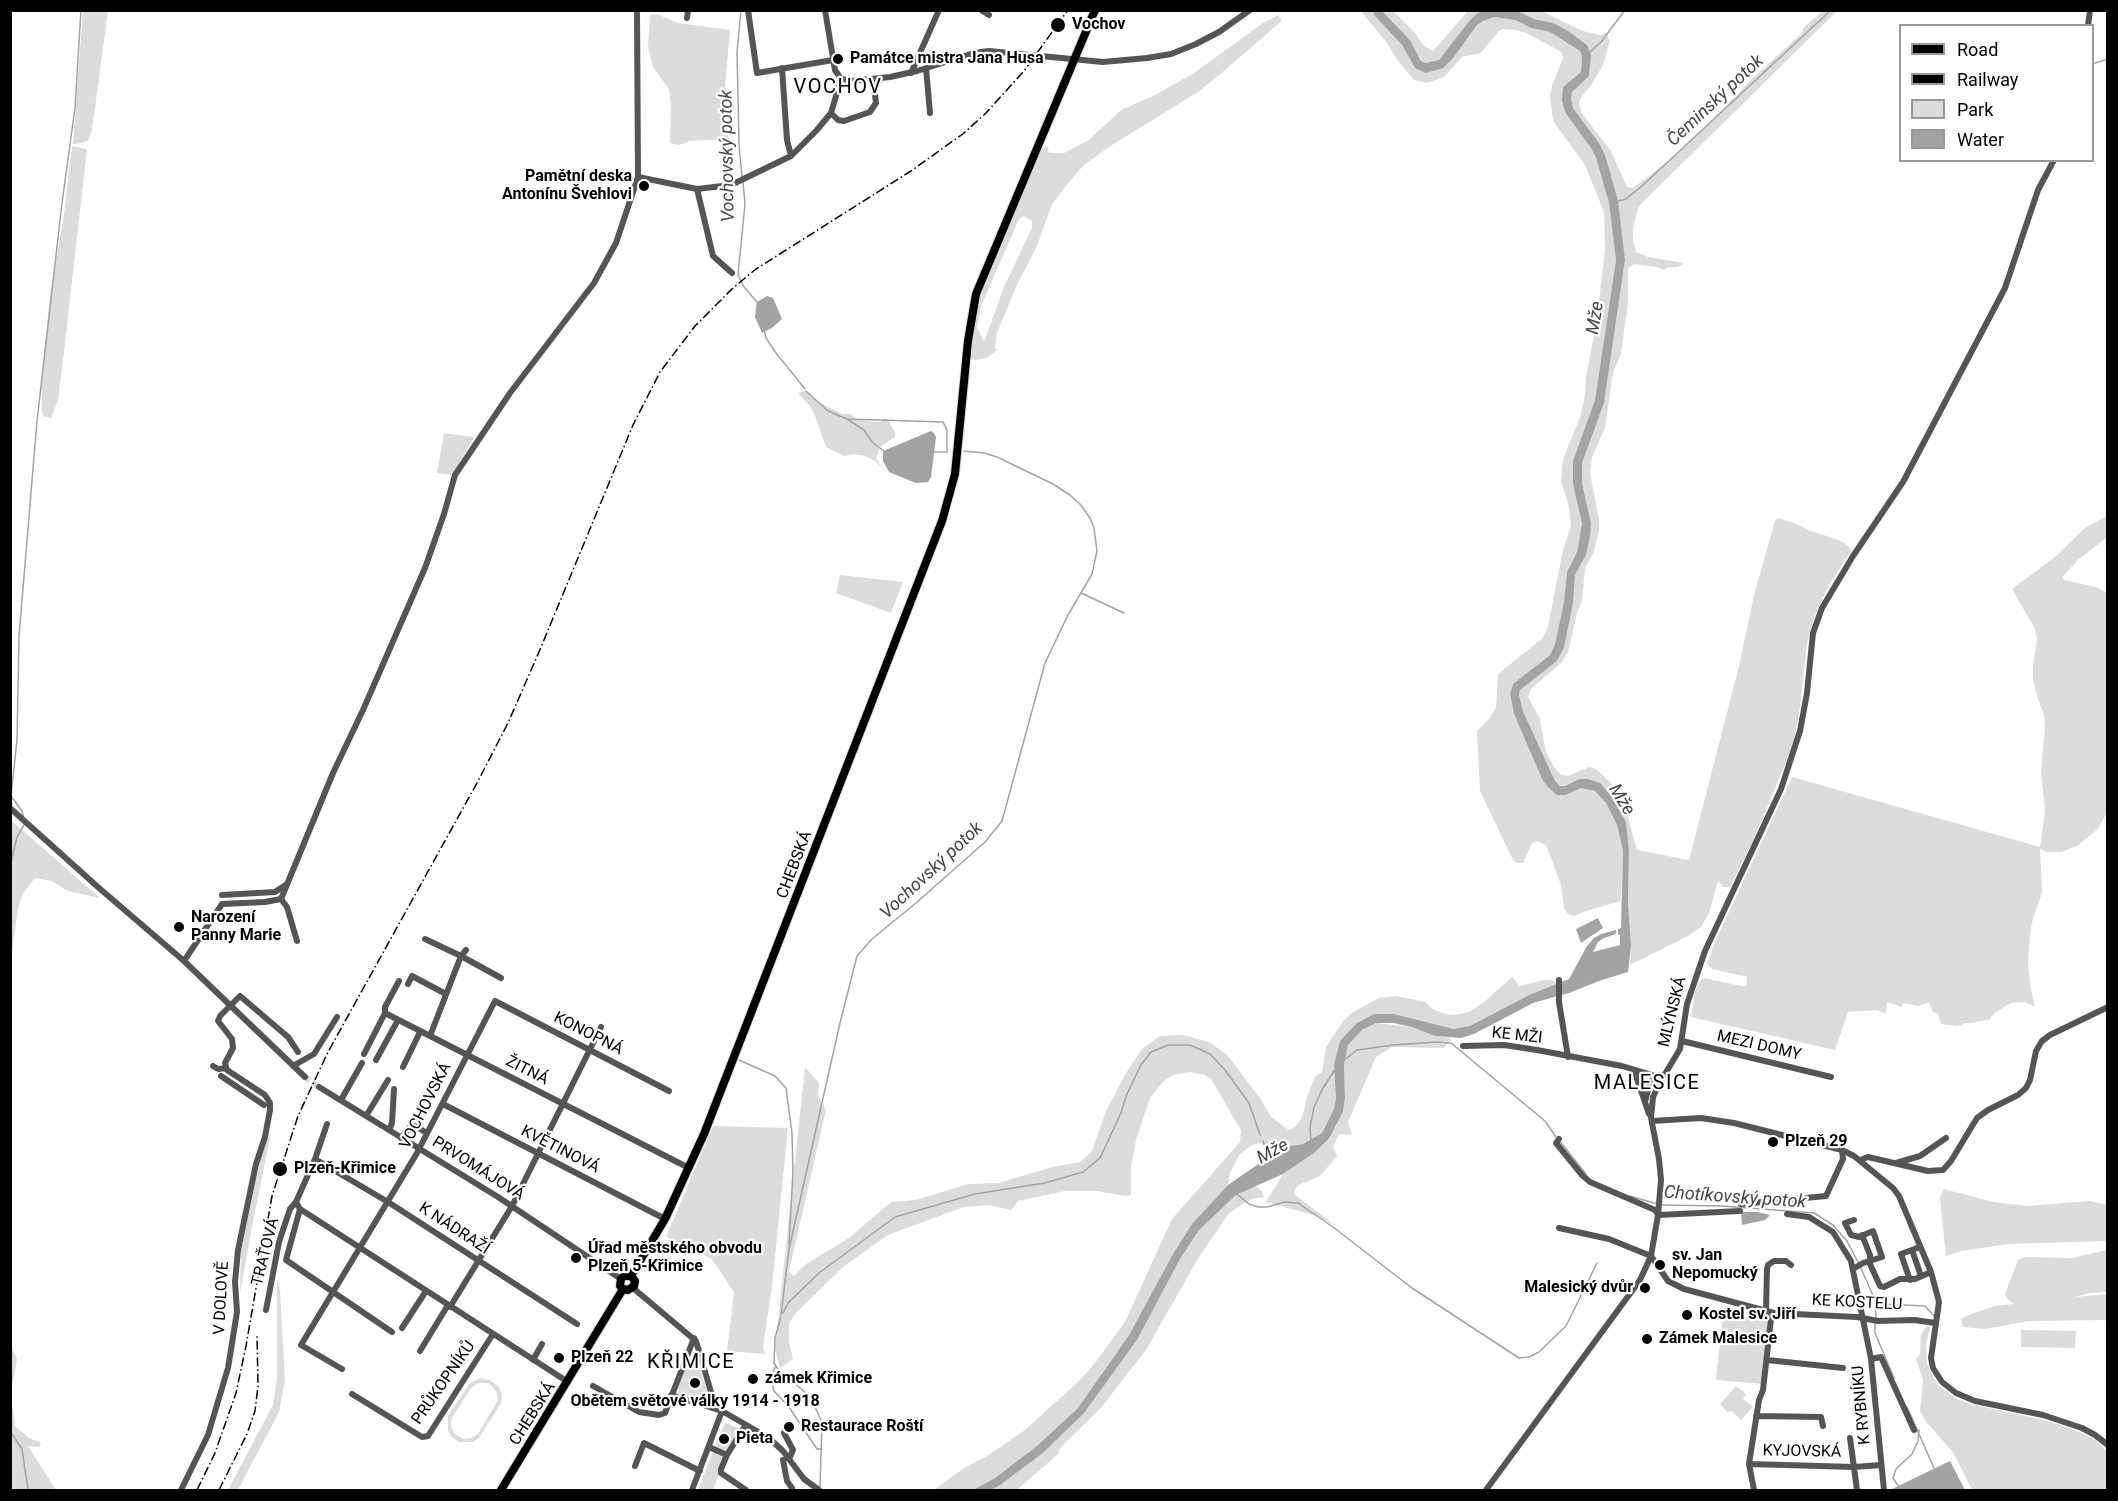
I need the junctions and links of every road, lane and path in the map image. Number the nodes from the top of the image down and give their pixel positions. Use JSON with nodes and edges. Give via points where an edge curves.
{"nodes":[{"id":1,"x":637,"y":10,"type":"edge"},
{"id":2,"x":688,"y":10,"type":"edge"},
{"id":3,"x":748,"y":10,"type":"edge"},
{"id":4,"x":825,"y":10,"type":"edge"},
{"id":5,"x":939,"y":10,"type":"edge"},
{"id":6,"x":981,"y":10,"type":"edge"},
{"id":7,"x":1095,"y":10,"type":"edge"},
{"id":8,"x":1250,"y":10,"type":"edge"},
{"id":9,"x":989,"y":15,"type":"dead end"},
{"id":10,"x":687,"y":18,"type":"dead end"},
{"id":11,"x":833,"y":60,"type":"junction"},
{"id":12,"x":1075,"y":61,"type":"junction"},
{"id":13,"x":782,"y":68,"type":"junction"},
{"id":14,"x":926,"y":68,"type":"junction"},
{"id":15,"x":911,"y":73,"type":"junction"},
{"id":16,"x":841,"y":79,"type":"junction"},
{"id":17,"x":873,"y":79,"type":"junction"},
{"id":18,"x":831,"y":113,"type":"junction"},
{"id":19,"x":930,"y":113,"type":"dead end"},
{"id":20,"x":791,"y":156,"type":"junction"},
{"id":21,"x":2053,"y":162,"type":"edge"},
{"id":22,"x":638,"y":177,"type":"junction"},
{"id":23,"x":697,"y":189,"type":"junction"},
{"id":24,"x":732,"y":273,"type":"dead end"},
{"id":25,"x":10,"y":808,"type":"edge"},
{"id":26,"x":287,"y":884,"type":"junction"},
{"id":27,"x":222,"y":895,"type":"dead end"},
{"id":28,"x":281,"y":899,"type":"junction"},
{"id":29,"x":425,"y":939,"type":"dead end"},
{"id":30,"x":297,"y":940,"type":"dead end"},
{"id":31,"x":466,"y":950,"type":"dead end"},
{"id":32,"x":460,"y":956,"type":"junction"},
{"id":33,"x":184,"y":960,"type":"junction"},
{"id":34,"x":501,"y":978,"type":"dead end"},
{"id":35,"x":1559,"y":980,"type":"dead end"},
{"id":36,"x":399,"y":981,"type":"dead end"},
{"id":37,"x":408,"y":984,"type":"dead end"},
{"id":38,"x":446,"y":994,"type":"junction"},
{"id":39,"x":495,"y":1001,"type":"joint"},
{"id":40,"x":231,"y":1005,"type":"junction"},
{"id":41,"x":2108,"y":1007,"type":"edge"},
{"id":42,"x":385,"y":1013,"type":"junction"},
{"id":43,"x":337,"y":1017,"type":"dead end"},
{"id":44,"x":398,"y":1020,"type":"junction"},
{"id":45,"x":601,"y":1027,"type":"dead end"},
{"id":46,"x":420,"y":1032,"type":"junction"},
{"id":47,"x":430,"y":1036,"type":"junction"},
{"id":48,"x":1682,"y":1041,"type":"junction"},
{"id":49,"x":1463,"y":1046,"type":"dead end"},
{"id":50,"x":589,"y":1050,"type":"junction"},
{"id":51,"x":298,"y":1052,"type":"dead end"},
{"id":52,"x":364,"y":1054,"type":"dead end"},
{"id":53,"x":467,"y":1056,"type":"junction"},
{"id":54,"x":1568,"y":1057,"type":"junction"},
{"id":55,"x":376,"y":1060,"type":"dead end"},
{"id":56,"x":362,"y":1063,"type":"dead end"},
{"id":57,"x":213,"y":1066,"type":"dead end"},
{"id":58,"x":293,"y":1066,"type":"junction"},
{"id":59,"x":403,"y":1067,"type":"dead end"},
{"id":60,"x":226,"y":1068,"type":"junction"},
{"id":61,"x":1634,"y":1070,"type":"junction"},
{"id":62,"x":221,"y":1076,"type":"dead end"},
{"id":63,"x":304,"y":1077,"type":"tunnel mouth"},
{"id":64,"x":1659,"y":1077,"type":"junction"},
{"id":65,"x":1831,"y":1077,"type":"dead end"},
{"id":66,"x":388,"y":1080,"type":"dead end"},
{"id":67,"x":244,"y":1081,"type":"junction"},
{"id":68,"x":319,"y":1087,"type":"tunnel mouth"},
{"id":69,"x":239,"y":1088,"type":"junction"},
{"id":70,"x":394,"y":1089,"type":"dead end"},
{"id":71,"x":669,"y":1091,"type":"dead end"},
{"id":72,"x":341,"y":1100,"type":"junction"},
{"id":73,"x":1645,"y":1102,"type":"junction"},
{"id":74,"x":443,"y":1104,"type":"junction"},
{"id":75,"x":561,"y":1104,"type":"junction"},
{"id":76,"x":264,"y":1105,"type":"dead end"},
{"id":77,"x":366,"y":1116,"type":"junction"},
{"id":78,"x":1651,"y":1119,"type":"junction"},
{"id":79,"x":327,"y":1124,"type":"dead end"},
{"id":80,"x":389,"y":1130,"type":"junction"},
{"id":81,"x":427,"y":1133,"type":"junction"},
{"id":82,"x":401,"y":1138,"type":"junction"},
{"id":83,"x":1946,"y":1138,"type":"dead end"},
{"id":84,"x":1559,"y":1139,"type":"dead end"},
{"id":85,"x":420,"y":1149,"type":"junction"},
{"id":86,"x":1842,"y":1150,"type":"junction"},
{"id":87,"x":538,"y":1153,"type":"junction"},
{"id":88,"x":315,"y":1159,"type":"junction"},
{"id":89,"x":1860,"y":1160,"type":"junction"},
{"id":90,"x":1894,"y":1163,"type":"junction"},
{"id":91,"x":689,"y":1168,"type":"junction"},
{"id":92,"x":296,"y":1202,"type":"junction"},
{"id":93,"x":388,"y":1202,"type":"junction"},
{"id":94,"x":512,"y":1206,"type":"junction"},
{"id":95,"x":300,"y":1209,"type":"junction"},
{"id":96,"x":1659,"y":1209,"type":"junction"},
{"id":97,"x":1787,"y":1214,"type":"dead end"},
{"id":98,"x":665,"y":1219,"type":"junction"},
{"id":99,"x":1854,"y":1220,"type":"dead end"},
{"id":100,"x":1559,"y":1228,"type":"dead end"},
{"id":101,"x":1862,"y":1235,"type":"junction"},
{"id":102,"x":361,"y":1247,"type":"junction"},
{"id":103,"x":1920,"y":1247,"type":"junction"},
{"id":104,"x":1912,"y":1250,"type":"junction"},
{"id":105,"x":1651,"y":1256,"type":"junction"},
{"id":106,"x":478,"y":1262,"type":"junction"},
{"id":107,"x":1791,"y":1264,"type":"dead end"},
{"id":108,"x":1861,"y":1265,"type":"junction"},
{"id":109,"x":1931,"y":1272,"type":"junction"},
{"id":110,"x":631,"y":1276,"type":"junction"},
{"id":111,"x":1921,"y":1276,"type":"junction"},
{"id":112,"x":621,"y":1279,"type":"junction"},
{"id":113,"x":1910,"y":1280,"type":"junction"},
{"id":114,"x":633,"y":1288,"type":"junction"},
{"id":115,"x":623,"y":1289,"type":"junction"},
{"id":116,"x":426,"y":1291,"type":"junction"},
{"id":117,"x":334,"y":1292,"type":"junction"},
{"id":118,"x":449,"y":1306,"type":"junction"},
{"id":119,"x":266,"y":1310,"type":"dead end"},
{"id":120,"x":1766,"y":1310,"type":"junction"},
{"id":121,"x":1862,"y":1318,"type":"junction"},
{"id":122,"x":1936,"y":1323,"type":"junction"},
{"id":123,"x":577,"y":1324,"type":"dead end"},
{"id":124,"x":402,"y":1328,"type":"dead end"},
{"id":125,"x":392,"y":1332,"type":"dead end"},
{"id":126,"x":494,"y":1334,"type":"junction"},
{"id":127,"x":692,"y":1336,"type":"junction"},
{"id":128,"x":542,"y":1344,"type":"dead end"},
{"id":129,"x":420,"y":1351,"type":"dead end"},
{"id":130,"x":1871,"y":1359,"type":"junction"},
{"id":131,"x":533,"y":1360,"type":"junction"},
{"id":132,"x":1767,"y":1360,"type":"junction"},
{"id":133,"x":1843,"y":1368,"type":"dead end"},
{"id":134,"x":342,"y":1369,"type":"dead end"},
{"id":135,"x":568,"y":1382,"type":"junction"},
{"id":136,"x":592,"y":1386,"type":"dead end"},
{"id":137,"x":352,"y":1394,"type":"dead end"},
{"id":138,"x":671,"y":1395,"type":"junction"},
{"id":139,"x":722,"y":1411,"type":"junction"},
{"id":140,"x":1756,"y":1416,"type":"junction"},
{"id":141,"x":1823,"y":1426,"type":"dead end"},
{"id":142,"x":743,"y":1429,"type":"dead end"},
{"id":143,"x":1914,"y":1430,"type":"dead end"},
{"id":144,"x":784,"y":1433,"type":"dead end"},
{"id":145,"x":1850,"y":1438,"type":"dead end"},
{"id":146,"x":2108,"y":1445,"type":"edge"},
{"id":147,"x":709,"y":1447,"type":"junction"},
{"id":148,"x":727,"y":1455,"type":"junction"},
{"id":149,"x":786,"y":1460,"type":"junction"},
{"id":150,"x":1749,"y":1464,"type":"junction"},
{"id":151,"x":1881,"y":1465,"type":"junction"},
{"id":152,"x":635,"y":1466,"type":"dead end"},
{"id":153,"x":1854,"y":1467,"type":"junction"},
{"id":154,"x":700,"y":1472,"type":"junction"},
{"id":155,"x":804,"y":1479,"type":"junction"},
{"id":156,"x":792,"y":1490,"type":"edge"},
{"id":157,"x":181,"y":1491,"type":"edge"},
{"id":158,"x":501,"y":1491,"type":"edge"},
{"id":159,"x":692,"y":1491,"type":"edge"},
{"id":160,"x":746,"y":1491,"type":"edge"},
{"id":161,"x":819,"y":1491,"type":"edge"},
{"id":162,"x":1486,"y":1491,"type":"edge"},
{"id":163,"x":1754,"y":1491,"type":"edge"},
{"id":164,"x":1857,"y":1491,"type":"edge"},
{"id":165,"x":1884,"y":1491,"type":"edge"}],
"edges":[{"from":1,"to":22,"type":"street"},
{"from":2,"to":10,"type":"street"},
{"from":3,"to":13,"type":"street","via":[[757,73]]},
{"from":4,"to":11,"type":"street"},
{"from":5,"to":15,"type":"street"},
{"from":6,"to":9,"type":"street"},
{"from":7,"to":12,"type":"main road","name":"CHEBSKÁ"},
{"from":8,"to":12,"type":"street","via":[[1219,32],[1171,54],[1122,62]]},
{"from":11,"to":13,"type":"street"},
{"from":11,"to":16,"type":"street"},
{"from":12,"to":14,"type":"street","via":[[989,51]]},
{"from":12,"to":91,"type":"main road","name":"CHEBSKÁ","via":[[976,294],[958,451],[942,521]]},
{"from":13,"to":20,"type":"street"},
{"from":14,"to":15,"type":"street"},
{"from":14,"to":19,"type":"street"},
{"from":15,"to":17,"type":"street"},
{"from":16,"to":17,"type":"street"},
{"from":16,"to":18,"type":"street"},
{"from":17,"to":18,"type":"street","via":[[876,103],[870,112],[844,121]]},
{"from":18,"to":20,"type":"street"},
{"from":20,"to":23,"type":"street","via":[[730,185]]},
{"from":21,"to":48,"type":"street","name":"MLÝNSKÁ","via":[[2038,190],[2005,288],[1903,482],[1822,608],[1813,633],[1800,732],[1781,789],[1705,951],[1687,1004]]},
{"from":22,"to":23,"type":"street"},
{"from":22,"to":26,"type":"street","via":[[616,243],[594,283],[510,393],[455,475],[425,568]]},
{"from":23,"to":24,"type":"street","via":[[713,256]]},
{"from":25,"to":33,"type":"street"},
{"from":26,"to":27,"type":"street","via":[[274,892]]},
{"from":26,"to":28,"type":"street"},
{"from":28,"to":30,"type":"street"},
{"from":28,"to":33,"type":"street","via":[[222,904]]},
{"from":29,"to":32,"type":"street"},
{"from":31,"to":32,"type":"street"},
{"from":32,"to":34,"type":"street"},
{"from":32,"to":38,"type":"street"},
{"from":33,"to":40,"type":"street"},
{"from":35,"to":54,"type":"street","name":"KE MŽI"},
{"from":36,"to":42,"type":"street"},
{"from":37,"to":38,"type":"street","via":[[412,976]]},
{"from":38,"to":47,"type":"street"},
{"from":39,"to":50,"type":"street","name":"KONOPNÁ"},
{"from":39,"to":53,"type":"street","name":"VOCHOVSKÁ"},
{"from":40,"to":51,"type":"street","via":[[240,996],[249,1002],[288,1037]]},
{"from":40,"to":58,"type":"street"},
{"from":40,"to":60,"type":"street","via":[[218,1021],[232,1038]]},
{"from":41,"to":90,"type":"street","via":[[2044,1039],[2036,1051],[2026,1088],[1980,1115],[1951,1161],[1940,1171]]},
{"from":42,"to":44,"type":"street","name":"ŽITNÁ"},
{"from":42,"to":52,"type":"street"},
{"from":43,"to":58,"type":"street","via":[[314,1054]]},
{"from":44,"to":46,"type":"street","name":"ŽITNÁ"},
{"from":44,"to":55,"type":"street"},
{"from":45,"to":50,"type":"street"},
{"from":46,"to":47,"type":"street","name":"ŽITNÁ"},
{"from":46,"to":59,"type":"street"},
{"from":47,"to":53,"type":"street","name":"ŽITNÁ"},
{"from":48,"to":64,"type":"street","name":"MLÝNSKÁ","via":[[1674,1062]]},
{"from":48,"to":65,"type":"street","name":"MEZI DOMY"},
{"from":49,"to":54,"type":"street","name":"KE MŽI","via":[[1504,1045]]},
{"from":50,"to":71,"type":"street","name":"KONOPNÁ"},
{"from":50,"to":75,"type":"street"},
{"from":53,"to":74,"type":"street","name":"VOCHOVSKÁ"},
{"from":53,"to":75,"type":"street","name":"ŽITNÁ"},
{"from":54,"to":61,"type":"street","name":"KE MŽI"},
{"from":56,"to":72,"type":"street"},
{"from":57,"to":60,"type":"street"},
{"from":58,"to":63,"type":"street"},
{"from":60,"to":67,"type":"street"},
{"from":61,"to":64,"type":"street","name":"KE MŽI"},
{"from":61,"to":73,"type":"street"},
{"from":62,"to":69,"type":"street"},
{"from":64,"to":73,"type":"street","via":[[1650,1082]]},
{"from":64,"to":78,"type":"street"},
{"from":66,"to":77,"type":"street"},
{"from":67,"to":69,"type":"street"},
{"from":67,"to":157,"type":"street","name":"V DOLOVĚ","via":[[270,1103],[265,1137],[238,1250],[237,1312],[228,1368],[208,1435]]},
{"from":68,"to":72,"type":"street","name":"PRVOMÁJOVÁ"},
{"from":69,"to":76,"type":"street"},
{"from":70,"to":80,"type":"street"},
{"from":72,"to":77,"type":"street","name":"PRVOMÁJOVÁ"},
{"from":73,"to":78,"type":"street"},
{"from":74,"to":81,"type":"street","name":"VOCHOVSKÁ"},
{"from":74,"to":87,"type":"street","name":"KVĚTINOVÁ"},
{"from":75,"to":87,"type":"street"},
{"from":75,"to":91,"type":"street","name":"ŽITNÁ"},
{"from":77,"to":80,"type":"street","name":"PRVOMÁJOVÁ"},
{"from":78,"to":86,"type":"street","via":[[1701,1118],[1734,1123]]},
{"from":78,"to":96,"type":"street","via":[[1659,1159]]},
{"from":79,"to":88,"type":"street","name":"TRAŤOVÁ"},
{"from":80,"to":82,"type":"street","name":"PRVOMÁJOVÁ"},
{"from":81,"to":82,"type":"street","via":[[411,1126]]},
{"from":81,"to":85,"type":"street","name":"VOCHOVSKÁ"},
{"from":82,"to":85,"type":"street","name":"PRVOMÁJOVÁ"},
{"from":83,"to":90,"type":"street","via":[[1920,1156]]},
{"from":84,"to":96,"type":"street","via":[[1556,1143],[1590,1182]]},
{"from":85,"to":93,"type":"street","name":"VOCHOVSKÁ"},
{"from":85,"to":94,"type":"street","name":"PRVOMÁJOVÁ"},
{"from":86,"to":89,"type":"street"},
{"from":86,"to":96,"type":"street","via":[[1843,1159],[1826,1196],[1740,1207]]},
{"from":87,"to":94,"type":"street"},
{"from":87,"to":98,"type":"street","name":"KVĚTINOVÁ"},
{"from":88,"to":92,"type":"street","name":"TRAŤOVÁ"},
{"from":88,"to":93,"type":"street","name":"K NÁDRAŽÍ"},
{"from":89,"to":90,"type":"street","via":[[1868,1156]]},
{"from":89,"to":103,"type":"street","via":[[1899,1196]]},
{"from":91,"to":98,"type":"main road","name":"CHEBSKÁ"},
{"from":92,"to":95,"type":"street","name":"TRAŤOVÁ"},
{"from":92,"to":119,"type":"street","name":"TRAŤOVÁ","via":[[279,1242]]},
{"from":93,"to":102,"type":"street","name":"VOCHOVSKÁ"},
{"from":93,"to":106,"type":"street","name":"K NÁDRAŽÍ"},
{"from":94,"to":106,"type":"street"},
{"from":94,"to":112,"type":"street","name":"PRVOMÁJOVÁ"},
{"from":95,"to":102,"type":"street","name":"PRŮKOPNÍKŮ"},
{"from":95,"to":117,"type":"street","name":"TRAŤOVÁ","via":[[286,1260]]},
{"from":96,"to":105,"type":"street"},
{"from":97,"to":108,"type":"street","via":[[1809,1216],[1833,1232]]},
{"from":98,"to":110,"type":"main road","name":"CHEBSKÁ"},
{"from":99,"to":101,"type":"street","via":[[1845,1223],[1848,1230],[1855,1237]]},
{"from":100,"to":105,"type":"street","via":[[1609,1239]]},
{"from":101,"to":108,"type":"street","via":[[1869,1255]]},
{"from":101,"to":108,"type":"street","via":[[1873,1231],[1882,1257]]},
{"from":102,"to":116,"type":"street","name":"PRŮKOPNÍKŮ"},
{"from":102,"to":117,"type":"street","name":"VOCHOVSKÁ"},
{"from":103,"to":104,"type":"street"},
{"from":103,"to":109,"type":"street"},
{"from":104,"to":111,"type":"street"},
{"from":104,"to":113,"type":"street","via":[[1901,1254]]},
{"from":105,"to":120,"type":"street","name":"KE KOSTELU","via":[[1668,1281]]},
{"from":105,"to":162,"type":"street","via":[[1640,1280]]},
{"from":106,"to":118,"type":"street"},
{"from":106,"to":123,"type":"street","name":"K NÁDRAŽÍ"},
{"from":107,"to":120,"type":"street","via":[[1774,1261],[1768,1265]]},
{"from":108,"to":113,"type":"street","via":[[1880,1286]]},
{"from":108,"to":121,"type":"street","name":"K RYBNÍKU"},
{"from":109,"to":111,"type":"street"},
{"from":109,"to":122,"type":"street","via":[[1939,1298]]},
{"from":110,"to":112,"type":"main road"},
{"from":110,"to":114,"type":"main road","via":[[635,1281]]},
{"from":111,"to":113,"type":"street"},
{"from":112,"to":115,"type":"main road"},
{"from":114,"to":115,"type":"main road"},
{"from":114,"to":127,"type":"street"},
{"from":115,"to":135,"type":"main road","name":"CHEBSKÁ"},
{"from":116,"to":118,"type":"street","name":"PRŮKOPNÍKŮ"},
{"from":116,"to":124,"type":"street"},
{"from":117,"to":125,"type":"street"},
{"from":117,"to":134,"type":"street","name":"VOCHOVSKÁ","via":[[301,1345]]},
{"from":118,"to":126,"type":"street","name":"PRŮKOPNÍKŮ"},
{"from":118,"to":129,"type":"street"},
{"from":120,"to":121,"type":"street","name":"KE KOSTELU"},
{"from":120,"to":132,"type":"street","via":[[1771,1319]]},
{"from":121,"to":122,"type":"street","name":"KE KOSTELU"},
{"from":121,"to":130,"type":"street","name":"K RYBNÍKU"},
{"from":122,"to":146,"type":"street","via":[[1930,1358],[1938,1377],[1949,1388],[1975,1401],[2043,1415],[2082,1428]]},
{"from":126,"to":131,"type":"street","name":"PRŮKOPNÍKŮ"},
{"from":126,"to":137,"type":"street","name":"PRŮKOPNÍKŮ","via":[[428,1436],[422,1437]]},
{"from":127,"to":138,"type":"street"},
{"from":127,"to":139,"type":"street","via":[[711,1392]]},
{"from":128,"to":131,"type":"street"},
{"from":130,"to":143,"type":"street","via":[[1881,1357]]},
{"from":130,"to":151,"type":"street","name":"K RYBNÍKU"},
{"from":131,"to":135,"type":"street","name":"PRŮKOPNÍKŮ"},
{"from":132,"to":133,"type":"street"},
{"from":132,"to":140,"type":"street"},
{"from":135,"to":158,"type":"main road","name":"CHEBSKÁ"},
{"from":136,"to":138,"type":"street","via":[[639,1412],[660,1415],[665,1413]]},
{"from":138,"to":139,"type":"street"},
{"from":139,"to":147,"type":"street"},
{"from":139,"to":149,"type":"street","via":[[771,1440]]},
{"from":140,"to":141,"type":"street","via":[[1821,1417]]},
{"from":140,"to":150,"type":"street"},
{"from":142,"to":148,"type":"street"},
{"from":144,"to":149,"type":"street","via":[[793,1450]]},
{"from":145,"to":153,"type":"street","name":"KYJOVSKÁ"},
{"from":147,"to":148,"type":"street"},
{"from":147,"to":154,"type":"street"},
{"from":148,"to":160,"type":"street","via":[[721,1473]]},
{"from":149,"to":155,"type":"street"},
{"from":149,"to":156,"type":"street","via":[[787,1481]]},
{"from":150,"to":153,"type":"street","name":"KYJOVSKÁ"},
{"from":150,"to":163,"type":"street"},
{"from":151,"to":153,"type":"street","name":"KYJOVSKÁ"},
{"from":151,"to":165,"type":"street","name":"K RYBNÍKU"},
{"from":152,"to":154,"type":"street","via":[[644,1443]]},
{"from":153,"to":164,"type":"street","name":"KYJOVSKÁ"},
{"from":154,"to":159,"type":"street"},
{"from":155,"to":156,"type":"street"},
{"from":155,"to":161,"type":"street"}]}
